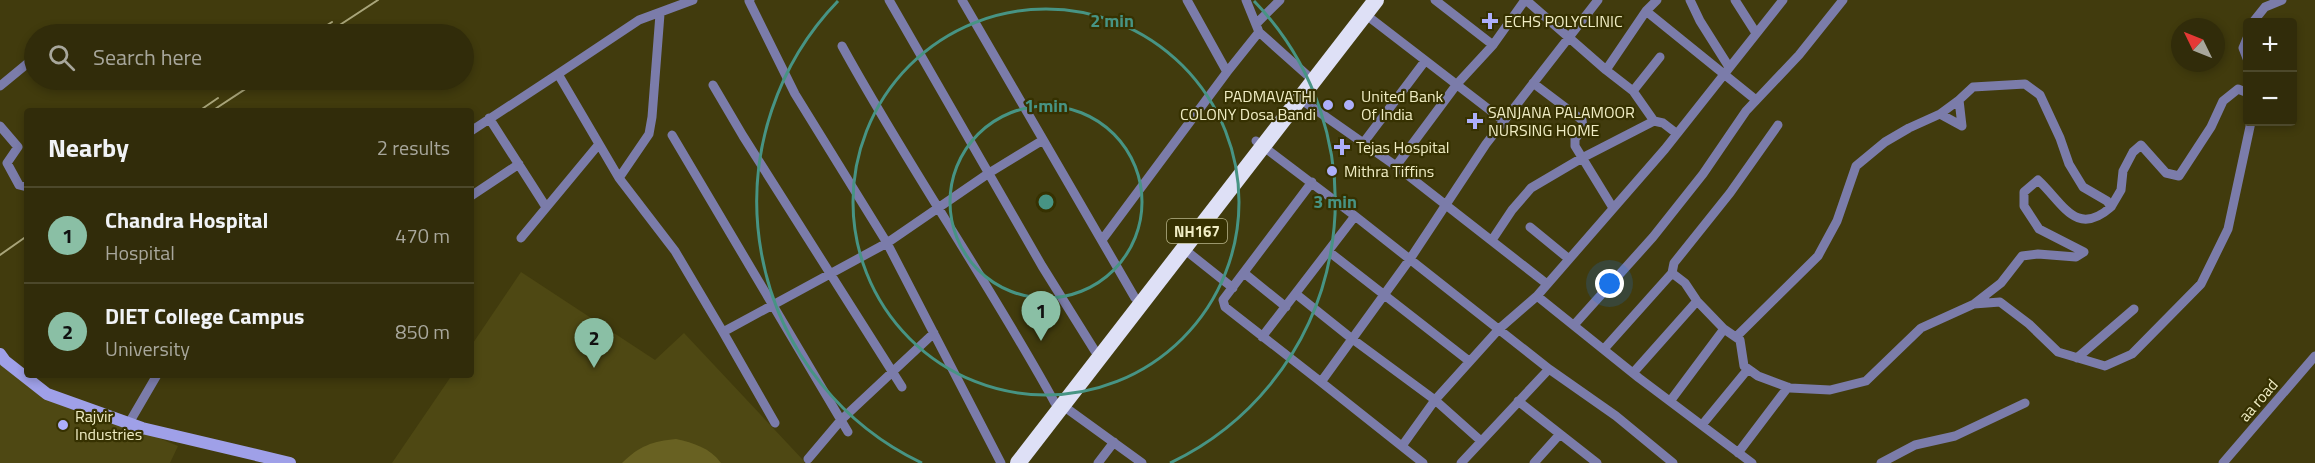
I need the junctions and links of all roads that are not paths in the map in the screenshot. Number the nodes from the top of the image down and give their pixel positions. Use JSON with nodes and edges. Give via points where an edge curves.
{"nodes":[{"id":1,"x":693,"y":0,"type":"edge"},
{"id":2,"x":749,"y":0,"type":"edge"},
{"id":3,"x":889,"y":0,"type":"edge"},
{"id":4,"x":962,"y":0,"type":"edge"},
{"id":5,"x":1187,"y":0,"type":"edge"},
{"id":6,"x":1246,"y":0,"type":"edge"},
{"id":7,"x":1280,"y":0,"type":"edge"},
{"id":8,"x":1376,"y":0,"type":"edge"},
{"id":9,"x":1435,"y":0,"type":"edge"},
{"id":10,"x":1526,"y":0,"type":"edge"},
{"id":11,"x":1598,"y":0,"type":"edge"},
{"id":12,"x":1657,"y":0,"type":"edge"},
{"id":13,"x":1690,"y":0,"type":"edge"},
{"id":14,"x":1735,"y":0,"type":"edge"},
{"id":15,"x":1783,"y":0,"type":"edge"},
{"id":16,"x":1843,"y":0,"type":"edge"},
{"id":17,"x":2282,"y":0,"type":"edge"},
{"id":18,"x":1365,"y":7,"type":"edge"},
{"id":19,"x":1646,"y":11,"type":"junction"},
{"id":20,"x":660,"y":14,"type":"junction"},
{"id":21,"x":2256,"y":18,"type":"edge"},
{"id":22,"x":1257,"y":28,"type":"junction"},
{"id":23,"x":1756,"y":33,"type":"junction"},
{"id":24,"x":1570,"y":36,"type":"junction"},
{"id":25,"x":1493,"y":45,"type":"junction"},
{"id":26,"x":842,"y":46,"type":"dead end"},
{"id":27,"x":1660,"y":57,"type":"dead end"},
{"id":28,"x":1425,"y":61,"type":"junction"},
{"id":29,"x":24,"y":67,"type":"edge"},
{"id":30,"x":1606,"y":70,"type":"junction"},
{"id":31,"x":1726,"y":71,"type":"junction"},
{"id":32,"x":1227,"y":72,"type":"junction"},
{"id":33,"x":558,"y":75,"type":"junction"},
{"id":34,"x":1307,"y":75,"type":"junction"},
{"id":35,"x":1533,"y":83,"type":"junction"},
{"id":36,"x":1456,"y":84,"type":"junction"},
{"id":37,"x":713,"y":85,"type":"dead end"},
{"id":38,"x":0,"y":87,"type":"edge"},
{"id":39,"x":1633,"y":91,"type":"junction"},
{"id":40,"x":2243,"y":91,"type":"edge"},
{"id":41,"x":1299,"y":98,"type":"junction"},
{"id":42,"x":1756,"y":100,"type":"junction"},
{"id":43,"x":1959,"y":100,"type":"junction"},
{"id":44,"x":1940,"y":114,"type":"junction"},
{"id":45,"x":489,"y":118,"type":"junction"},
{"id":46,"x":1504,"y":121,"type":"junction"},
{"id":47,"x":1654,"y":121,"type":"junction"},
{"id":48,"x":1778,"y":125,"type":"dead end"},
{"id":49,"x":0,"y":126,"type":"edge"},
{"id":50,"x":2250,"y":126,"type":"edge"},
{"id":51,"x":474,"y":129,"type":"edge"},
{"id":52,"x":1676,"y":134,"type":"junction"},
{"id":53,"x":672,"y":135,"type":"dead end"},
{"id":54,"x":1044,"y":140,"type":"junction"},
{"id":55,"x":1364,"y":142,"type":"junction"},
{"id":56,"x":1259,"y":143,"type":"junction"},
{"id":57,"x":599,"y":144,"type":"junction"},
{"id":58,"x":1582,"y":158,"type":"junction"},
{"id":59,"x":519,"y":164,"type":"junction"},
{"id":60,"x":1396,"y":166,"type":"junction"},
{"id":61,"x":989,"y":173,"type":"junction"},
{"id":62,"x":619,"y":178,"type":"junction"},
{"id":63,"x":1312,"y":182,"type":"junction"},
{"id":64,"x":24,"y":186,"type":"edge"},
{"id":65,"x":474,"y":194,"type":"edge"},
{"id":66,"x":1448,"y":205,"type":"junction"},
{"id":67,"x":546,"y":207,"type":"junction"},
{"id":68,"x":939,"y":207,"type":"junction"},
{"id":69,"x":2111,"y":207,"type":"junction"},
{"id":70,"x":1613,"y":208,"type":"junction"},
{"id":71,"x":1355,"y":216,"type":"junction"},
{"id":72,"x":1530,"y":227,"type":"dead end"},
{"id":73,"x":521,"y":238,"type":"dead end"},
{"id":74,"x":1102,"y":240,"type":"junction"},
{"id":75,"x":1492,"y":240,"type":"junction"},
{"id":76,"x":886,"y":243,"type":"junction"},
{"id":77,"x":1184,"y":249,"type":"junction"},
{"id":78,"x":1328,"y":251,"type":"junction"},
{"id":79,"x":1410,"y":259,"type":"junction"},
{"id":80,"x":1569,"y":259,"type":"junction"},
{"id":81,"x":831,"y":273,"type":"junction"},
{"id":82,"x":1244,"y":273,"type":"junction"},
{"id":83,"x":1672,"y":273,"type":"junction"},
{"id":84,"x":1547,"y":284,"type":"junction"},
{"id":85,"x":1233,"y":288,"type":"junction"},
{"id":86,"x":1296,"y":294,"type":"junction"},
{"id":87,"x":1385,"y":295,"type":"junction"},
{"id":88,"x":1537,"y":296,"type":"junction"},
{"id":89,"x":1135,"y":298,"type":"junction"},
{"id":90,"x":1697,"y":301,"type":"junction"},
{"id":91,"x":1974,"y":304,"type":"junction"},
{"id":92,"x":773,"y":305,"type":"junction"},
{"id":93,"x":1286,"y":307,"type":"junction"},
{"id":94,"x":2134,"y":309,"type":"dead end"},
{"id":95,"x":1574,"y":325,"type":"junction"},
{"id":96,"x":1500,"y":329,"type":"junction"},
{"id":97,"x":1724,"y":329,"type":"junction"},
{"id":98,"x":723,"y":332,"type":"junction"},
{"id":99,"x":934,"y":333,"type":"junction"},
{"id":100,"x":1736,"y":337,"type":"junction"},
{"id":101,"x":1262,"y":338,"type":"junction"},
{"id":102,"x":1351,"y":338,"type":"junction"},
{"id":103,"x":1604,"y":349,"type":"junction"},
{"id":104,"x":1095,"y":351,"type":"junction"},
{"id":105,"x":0,"y":354,"type":"edge"},
{"id":106,"x":2315,"y":356,"type":"edge"},
{"id":107,"x":2077,"y":358,"type":"junction"},
{"id":108,"x":1469,"y":362,"type":"junction"},
{"id":109,"x":1549,"y":369,"type":"junction"},
{"id":110,"x":1748,"y":369,"type":"junction"},
{"id":111,"x":892,"y":371,"type":"junction"},
{"id":112,"x":1634,"y":373,"type":"junction"},
{"id":113,"x":24,"y":376,"type":"edge"},
{"id":114,"x":26,"y":378,"type":"edge"},
{"id":115,"x":155,"y":378,"type":"edge"},
{"id":116,"x":1320,"y":382,"type":"junction"},
{"id":117,"x":902,"y":387,"type":"dead end"},
{"id":118,"x":1788,"y":387,"type":"junction"},
{"id":119,"x":1435,"y":400,"type":"junction"},
{"id":120,"x":1671,"y":400,"type":"junction"},
{"id":121,"x":1518,"y":401,"type":"junction"},
{"id":122,"x":2025,"y":403,"type":"dead end"},
{"id":123,"x":1058,"y":404,"type":"junction"},
{"id":124,"x":842,"y":420,"type":"junction"},
{"id":125,"x":129,"y":423,"type":"junction"},
{"id":126,"x":775,"y":423,"type":"dead end"},
{"id":127,"x":1702,"y":425,"type":"junction"},
{"id":128,"x":848,"y":432,"type":"dead end"},
{"id":129,"x":1560,"y":434,"type":"junction"},
{"id":130,"x":1481,"y":441,"type":"junction"},
{"id":131,"x":1114,"y":442,"type":"junction"},
{"id":132,"x":1402,"y":446,"type":"junction"},
{"id":133,"x":1738,"y":453,"type":"junction"},
{"id":134,"x":808,"y":459,"type":"dead end"},
{"id":135,"x":290,"y":463,"type":"edge"},
{"id":136,"x":1001,"y":463,"type":"edge"},
{"id":137,"x":1009,"y":463,"type":"edge"},
{"id":138,"x":1018,"y":463,"type":"edge"},
{"id":139,"x":1098,"y":463,"type":"edge"},
{"id":140,"x":1142,"y":463,"type":"edge"},
{"id":141,"x":1423,"y":463,"type":"edge"},
{"id":142,"x":1461,"y":463,"type":"edge"},
{"id":143,"x":1534,"y":463,"type":"edge"},
{"id":144,"x":1597,"y":463,"type":"edge"},
{"id":145,"x":1673,"y":463,"type":"edge"},
{"id":146,"x":1752,"y":463,"type":"edge"},
{"id":147,"x":1881,"y":463,"type":"edge"},
{"id":148,"x":2223,"y":463,"type":"edge"}],
"edges":[{"from":1,"to":20,"type":"street"},
{"from":2,"to":76,"type":"street","via":[[795,94]]},
{"from":3,"to":61,"type":"street"},
{"from":4,"to":54,"type":"street"},
{"from":5,"to":32,"type":"street"},
{"from":6,"to":22,"type":"street"},
{"from":7,"to":22,"type":"street"},
{"from":8,"to":18,"type":"highway","number":"NH167"},
{"from":9,"to":25,"type":"street"},
{"from":10,"to":24,"type":"street"},
{"from":10,"to":25,"type":"street"},
{"from":11,"to":24,"type":"street"},
{"from":12,"to":19,"type":"street"},
{"from":13,"to":31,"type":"street"},
{"from":14,"to":23,"type":"street"},
{"from":15,"to":23,"type":"street"},
{"from":16,"to":42,"type":"street"},
{"from":17,"to":21,"type":"street","via":[[2265,7]]},
{"from":18,"to":28,"type":"street"},
{"from":18,"to":34,"type":"highway","number":"NH167"},
{"from":18,"to":41,"type":"highway","number":"NH167"},
{"from":19,"to":30,"type":"street"},
{"from":19,"to":31,"type":"street"},
{"from":20,"to":33,"type":"street","via":[[639,20]]},
{"from":20,"to":62,"type":"street","via":[[649,134]]},
{"from":22,"to":32,"type":"street"},
{"from":22,"to":34,"type":"street"},
{"from":23,"to":31,"type":"street"},
{"from":24,"to":30,"type":"street"},
{"from":24,"to":35,"type":"street"},
{"from":25,"to":36,"type":"street"},
{"from":26,"to":68,"type":"street"},
{"from":27,"to":39,"type":"street"},
{"from":28,"to":36,"type":"street"},
{"from":28,"to":55,"type":"street"},
{"from":29,"to":38,"type":"street"},
{"from":30,"to":39,"type":"street"},
{"from":31,"to":42,"type":"street"},
{"from":31,"to":52,"type":"street"},
{"from":32,"to":74,"type":"street"},
{"from":33,"to":45,"type":"street"},
{"from":33,"to":57,"type":"street"},
{"from":34,"to":56,"type":"highway","number":"NH167"},
{"from":35,"to":46,"type":"street"},
{"from":35,"to":58,"type":"street","via":[[1582,120],[1584,128],[1574,142]]},
{"from":36,"to":46,"type":"street"},
{"from":36,"to":60,"type":"street"},
{"from":37,"to":81,"type":"street"},
{"from":39,"to":47,"type":"street"},
{"from":40,"to":69,"type":"street","via":[[2238,89],[2223,101],[2179,176],[2166,173],[2141,145],[2133,152]]},
{"from":41,"to":55,"type":"street"},
{"from":41,"to":56,"type":"highway","number":"NH167"},
{"from":42,"to":95,"type":"street","via":[[1653,237]]},
{"from":43,"to":44,"type":"street"},
{"from":43,"to":44,"type":"street","via":[[1962,126]]},
{"from":43,"to":69,"type":"street","via":[[1973,87],[2025,84],[2040,95],[2068,164],[2083,187]]},
{"from":44,"to":100,"type":"street","via":[[1885,142],[1856,166],[1837,221],[1818,256]]},
{"from":45,"to":51,"type":"street"},
{"from":45,"to":59,"type":"street"},
{"from":46,"to":66,"type":"street"},
{"from":47,"to":52,"type":"street"},
{"from":47,"to":58,"type":"street"},
{"from":48,"to":83,"type":"street","via":[[1674,263]]},
{"from":49,"to":64,"type":"street","via":[[18,147],[7,163],[19,185]]},
{"from":50,"to":107,"type":"street","via":[[2228,229],[2200,284],[2132,354],[2105,366]]},
{"from":52,"to":70,"type":"street"},
{"from":53,"to":92,"type":"street"},
{"from":54,"to":61,"type":"street"},
{"from":54,"to":74,"type":"street"},
{"from":55,"to":60,"type":"street"},
{"from":56,"to":63,"type":"street"},
{"from":56,"to":77,"type":"highway","number":"NH167"},
{"from":56,"to":89,"type":"highway","number":"NH167"},
{"from":57,"to":62,"type":"street"},
{"from":57,"to":67,"type":"street"},
{"from":58,"to":70,"type":"street"},
{"from":58,"to":75,"type":"street","via":[[1531,188]]},
{"from":59,"to":65,"type":"street"},
{"from":59,"to":67,"type":"street"},
{"from":60,"to":66,"type":"street"},
{"from":61,"to":68,"type":"street"},
{"from":61,"to":104,"type":"street"},
{"from":62,"to":98,"type":"street","via":[[675,251]]},
{"from":63,"to":71,"type":"street"},
{"from":63,"to":82,"type":"street"},
{"from":66,"to":75,"type":"street"},
{"from":66,"to":79,"type":"street"},
{"from":67,"to":73,"type":"street"},
{"from":68,"to":76,"type":"street"},
{"from":68,"to":123,"type":"street"},
{"from":69,"to":91,"type":"street","via":[[2098,218],[2083,221],[2068,212],[2038,180],[2024,192],[2024,206],[2039,229],[2084,252],[2076,257],[2022,256],[2001,283]]},
{"from":70,"to":80,"type":"street"},
{"from":71,"to":78,"type":"street"},
{"from":71,"to":79,"type":"street"},
{"from":72,"to":80,"type":"street"},
{"from":74,"to":89,"type":"street"},
{"from":75,"to":84,"type":"street"},
{"from":76,"to":81,"type":"street"},
{"from":76,"to":99,"type":"street"},
{"from":77,"to":85,"type":"street"},
{"from":77,"to":123,"type":"highway","number":"NH167"},
{"from":78,"to":86,"type":"street"},
{"from":78,"to":87,"type":"street"},
{"from":79,"to":87,"type":"street"},
{"from":79,"to":96,"type":"street"},
{"from":80,"to":84,"type":"street"},
{"from":81,"to":92,"type":"street"},
{"from":81,"to":111,"type":"street"},
{"from":82,"to":85,"type":"street"},
{"from":82,"to":93,"type":"street"},
{"from":83,"to":90,"type":"street","via":[[1685,283]]},
{"from":83,"to":103,"type":"street"},
{"from":84,"to":88,"type":"street"},
{"from":85,"to":101,"type":"street","via":[[1223,300],[1225,307]]},
{"from":86,"to":93,"type":"street"},
{"from":86,"to":102,"type":"street"},
{"from":87,"to":102,"type":"street"},
{"from":87,"to":108,"type":"street"},
{"from":88,"to":95,"type":"street"},
{"from":88,"to":96,"type":"street"},
{"from":89,"to":104,"type":"highway","number":"NH167"},
{"from":90,"to":97,"type":"street"},
{"from":90,"to":112,"type":"street"},
{"from":91,"to":107,"type":"street","via":[[2000,302],[2058,352]]},
{"from":91,"to":118,"type":"street","via":[[1921,328],[1866,381],[1830,390]]},
{"from":92,"to":98,"type":"street"},
{"from":92,"to":124,"type":"street"},
{"from":93,"to":101,"type":"street"},
{"from":94,"to":107,"type":"street"},
{"from":95,"to":103,"type":"street"},
{"from":96,"to":108,"type":"street"},
{"from":96,"to":109,"type":"street"},
{"from":97,"to":100,"type":"street"},
{"from":97,"to":120,"type":"street"},
{"from":98,"to":126,"type":"street"},
{"from":99,"to":111,"type":"street"},
{"from":99,"to":136,"type":"street"},
{"from":100,"to":110,"type":"street"},
{"from":101,"to":116,"type":"street"},
{"from":102,"to":116,"type":"street"},
{"from":102,"to":119,"type":"street"},
{"from":103,"to":112,"type":"street"},
{"from":104,"to":123,"type":"highway","number":"NH167"},
{"from":105,"to":113,"type":"street"},
{"from":106,"to":148,"type":"street","name":"aa road"},
{"from":108,"to":119,"type":"street"},
{"from":109,"to":121,"type":"street"},
{"from":109,"to":145,"type":"street","via":[[1616,416]]},
{"from":110,"to":118,"type":"street"},
{"from":110,"to":127,"type":"street"},
{"from":111,"to":117,"type":"street"},
{"from":111,"to":124,"type":"street"},
{"from":112,"to":120,"type":"street"},
{"from":114,"to":125,"type":"street","via":[[47,394]]},
{"from":115,"to":125,"type":"street"},
{"from":116,"to":132,"type":"street"},
{"from":118,"to":133,"type":"street"},
{"from":119,"to":130,"type":"street"},
{"from":119,"to":132,"type":"street"},
{"from":120,"to":127,"type":"street"},
{"from":121,"to":129,"type":"street"},
{"from":121,"to":130,"type":"street"},
{"from":122,"to":147,"type":"street","via":[[1955,436],[1915,445]]},
{"from":123,"to":131,"type":"street"},
{"from":123,"to":137,"type":"highway","number":"NH167"},
{"from":123,"to":138,"type":"highway","number":"NH167"},
{"from":124,"to":128,"type":"street"},
{"from":124,"to":134,"type":"street"},
{"from":125,"to":135,"type":"street"},
{"from":127,"to":133,"type":"street"},
{"from":129,"to":143,"type":"street"},
{"from":129,"to":144,"type":"street"},
{"from":130,"to":142,"type":"street"},
{"from":131,"to":139,"type":"street"},
{"from":131,"to":140,"type":"street"},
{"from":132,"to":141,"type":"street"},
{"from":133,"to":146,"type":"street"}]}
